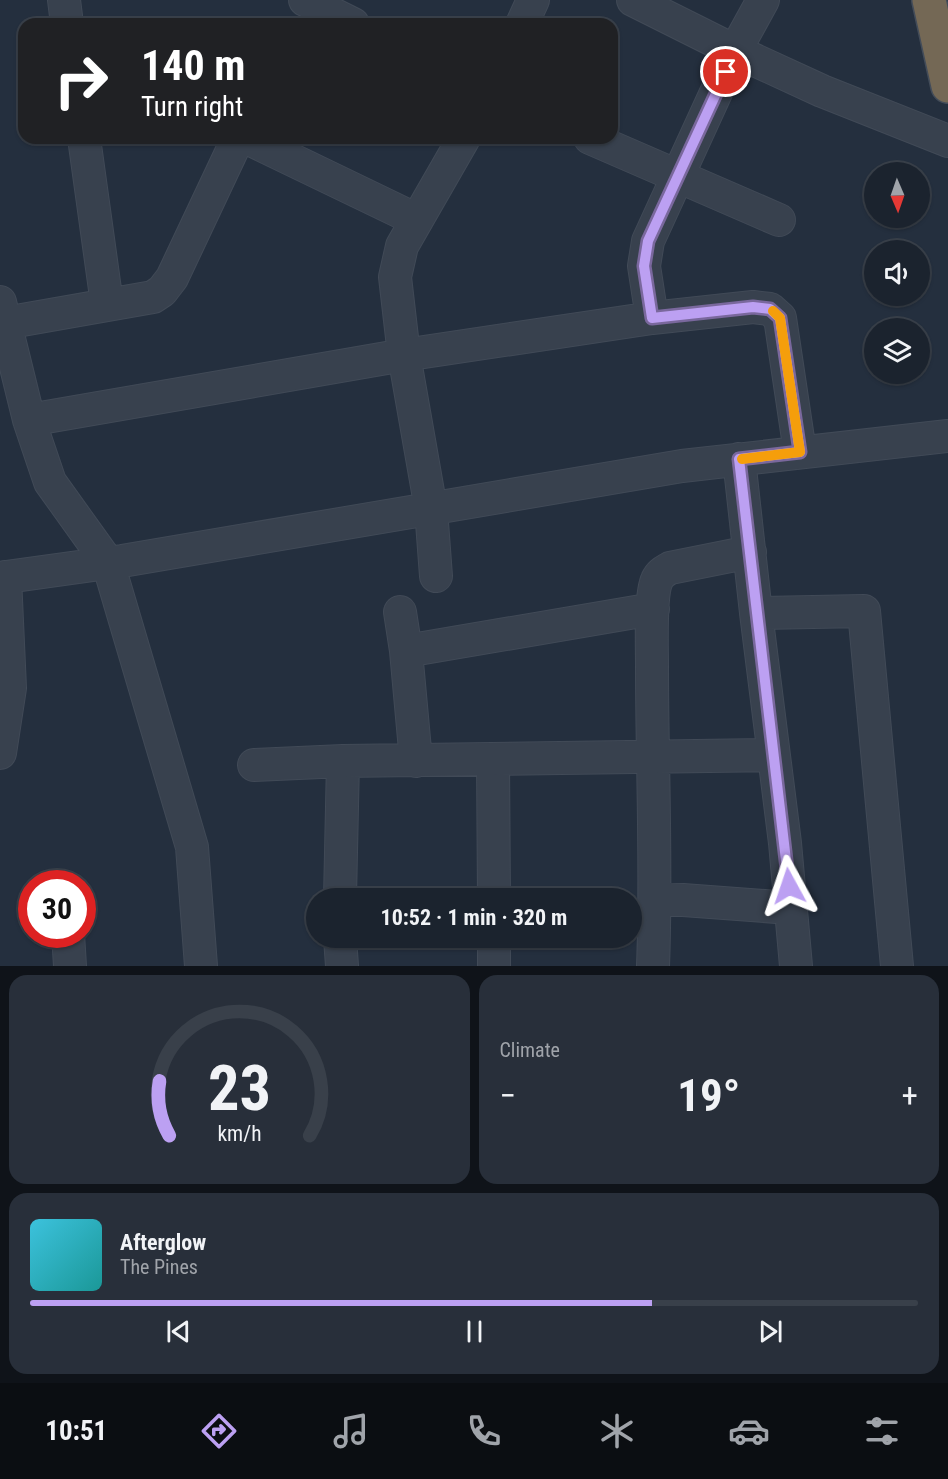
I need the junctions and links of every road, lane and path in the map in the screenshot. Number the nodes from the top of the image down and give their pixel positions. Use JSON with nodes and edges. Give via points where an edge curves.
{"nodes":[{"id":1,"x":64,"y":0,"type":"edge"},
{"id":2,"x":304,"y":0,"type":"edge"},
{"id":3,"x":533,"y":0,"type":"edge"},
{"id":4,"x":633,"y":0,"type":"edge"},
{"id":5,"x":763,"y":0,"type":"edge"},
{"id":6,"x":929,"y":0,"type":"edge"},
{"id":7,"x":66,"y":18,"type":"edge"},
{"id":8,"x":295,"y":18,"type":"edge"},
{"id":9,"x":341,"y":18,"type":"edge"},
{"id":10,"x":525,"y":18,"type":"edge"},
{"id":11,"x":735,"y":51,"type":"junction"},
{"id":12,"x":948,"y":86,"type":"edge"},
{"id":13,"x":948,"y":141,"type":"edge"},
{"id":14,"x":85,"y":144,"type":"edge"},
{"id":15,"x":235,"y":144,"type":"edge"},
{"id":16,"x":259,"y":144,"type":"edge"},
{"id":17,"x":461,"y":144,"type":"edge"},
{"id":18,"x":603,"y":144,"type":"edge"},
{"id":19,"x":678,"y":178,"type":"junction"},
{"id":20,"x":417,"y":220,"type":"junction"},
{"id":21,"x":778,"y":220,"type":"dead end"},
{"id":22,"x":108,"y":304,"type":"junction"},
{"id":23,"x":2,"y":312,"type":"edge"},
{"id":24,"x":652,"y":318,"type":"junction"},
{"id":25,"x":404,"y":356,"type":"junction"},
{"id":26,"x":29,"y":420,"type":"junction"},
{"id":27,"x":948,"y":436,"type":"edge"},
{"id":28,"x":800,"y":452,"type":"junction"},
{"id":29,"x":739,"y":459,"type":"junction"},
{"id":30,"x":431,"y":509,"type":"junction"},
{"id":31,"x":750,"y":552,"type":"junction"},
{"id":32,"x":108,"y":563,"type":"junction"},
{"id":33,"x":436,"y":576,"type":"dead end"},
{"id":34,"x":2,"y":577,"type":"edge"},
{"id":35,"x":653,"y":609,"type":"junction"},
{"id":36,"x":400,"y":612,"type":"dead end"},
{"id":37,"x":756,"y":613,"type":"junction"},
{"id":38,"x":406,"y":651,"type":"junction"},
{"id":39,"x":5,"y":671,"type":"edge"},
{"id":40,"x":0,"y":753,"type":"edge"},
{"id":41,"x":773,"y":755,"type":"junction"},
{"id":42,"x":652,"y":756,"type":"junction"},
{"id":43,"x":494,"y":760,"type":"junction"},
{"id":44,"x":343,"y":761,"type":"junction"},
{"id":45,"x":416,"y":761,"type":"junction"},
{"id":46,"x":254,"y":765,"type":"dead end"},
{"id":47,"x":340,"y":888,"type":"edge"},
{"id":48,"x":494,"y":888,"type":"edge"},
{"id":49,"x":656,"y":898,"type":"junction"},
{"id":50,"x":791,"y":908,"type":"junction"},
{"id":51,"x":69,"y":948,"type":"edge"},
{"id":52,"x":341,"y":948,"type":"edge"},
{"id":53,"x":494,"y":948,"type":"edge"},
{"id":54,"x":70,"y":966,"type":"edge"},
{"id":55,"x":201,"y":966,"type":"edge"},
{"id":56,"x":342,"y":966,"type":"edge"},
{"id":57,"x":494,"y":966,"type":"edge"},
{"id":58,"x":653,"y":966,"type":"edge"},
{"id":59,"x":796,"y":966,"type":"edge"},
{"id":60,"x":897,"y":966,"type":"edge"}],
"edges":[{"from":1,"to":7,"type":"street"},
{"from":2,"to":8,"type":"street"},
{"from":2,"to":9,"type":"street"},
{"from":3,"to":10,"type":"street"},
{"from":4,"to":11,"type":"street"},
{"from":5,"to":11,"type":"street"},
{"from":6,"to":12,"type":"highway"},
{"from":11,"to":13,"type":"street"},
{"from":11,"to":19,"type":"street"},
{"from":14,"to":22,"type":"street"},
{"from":15,"to":22,"type":"street","via":[[172,278],[162,291],[153,297]]},
{"from":16,"to":20,"type":"street"},
{"from":17,"to":20,"type":"street"},
{"from":18,"to":19,"type":"street"},
{"from":19,"to":21,"type":"street"},
{"from":19,"to":24,"type":"street","via":[[648,241],[644,266]]},
{"from":20,"to":25,"type":"street","via":[[402,246],[395,277]]},
{"from":22,"to":23,"type":"street"},
{"from":23,"to":26,"type":"street"},
{"from":24,"to":25,"type":"street"},
{"from":24,"to":28,"type":"street","via":[[753,307],[770,309],[780,318]]},
{"from":25,"to":26,"type":"street"},
{"from":25,"to":30,"type":"street"},
{"from":26,"to":32,"type":"street","via":[[50,482]]},
{"from":27,"to":28,"type":"street"},
{"from":28,"to":29,"type":"street"},
{"from":29,"to":30,"type":"street","via":[[682,465]]},
{"from":29,"to":31,"type":"street"},
{"from":30,"to":32,"type":"street"},
{"from":30,"to":33,"type":"street"},
{"from":31,"to":35,"type":"street","via":[[661,573],[656,581]]},
{"from":31,"to":37,"type":"street"},
{"from":32,"to":34,"type":"street"},
{"from":32,"to":55,"type":"street","via":[[192,847]]},
{"from":34,"to":39,"type":"street"},
{"from":35,"to":38,"type":"street"},
{"from":35,"to":42,"type":"street"},
{"from":36,"to":38,"type":"street"},
{"from":37,"to":41,"type":"street"},
{"from":37,"to":60,"type":"street","via":[[864,611]]},
{"from":38,"to":45,"type":"street"},
{"from":39,"to":40,"type":"street","via":[[10,688]]},
{"from":41,"to":42,"type":"street"},
{"from":41,"to":50,"type":"street"},
{"from":42,"to":43,"type":"street"},
{"from":42,"to":49,"type":"street"},
{"from":43,"to":45,"type":"street"},
{"from":43,"to":48,"type":"street"},
{"from":44,"to":45,"type":"street"},
{"from":44,"to":46,"type":"street"},
{"from":44,"to":47,"type":"street"},
{"from":49,"to":50,"type":"street"},
{"from":49,"to":58,"type":"street"},
{"from":50,"to":59,"type":"street"},
{"from":51,"to":54,"type":"street"},
{"from":52,"to":56,"type":"street"},
{"from":53,"to":57,"type":"street"}]}
